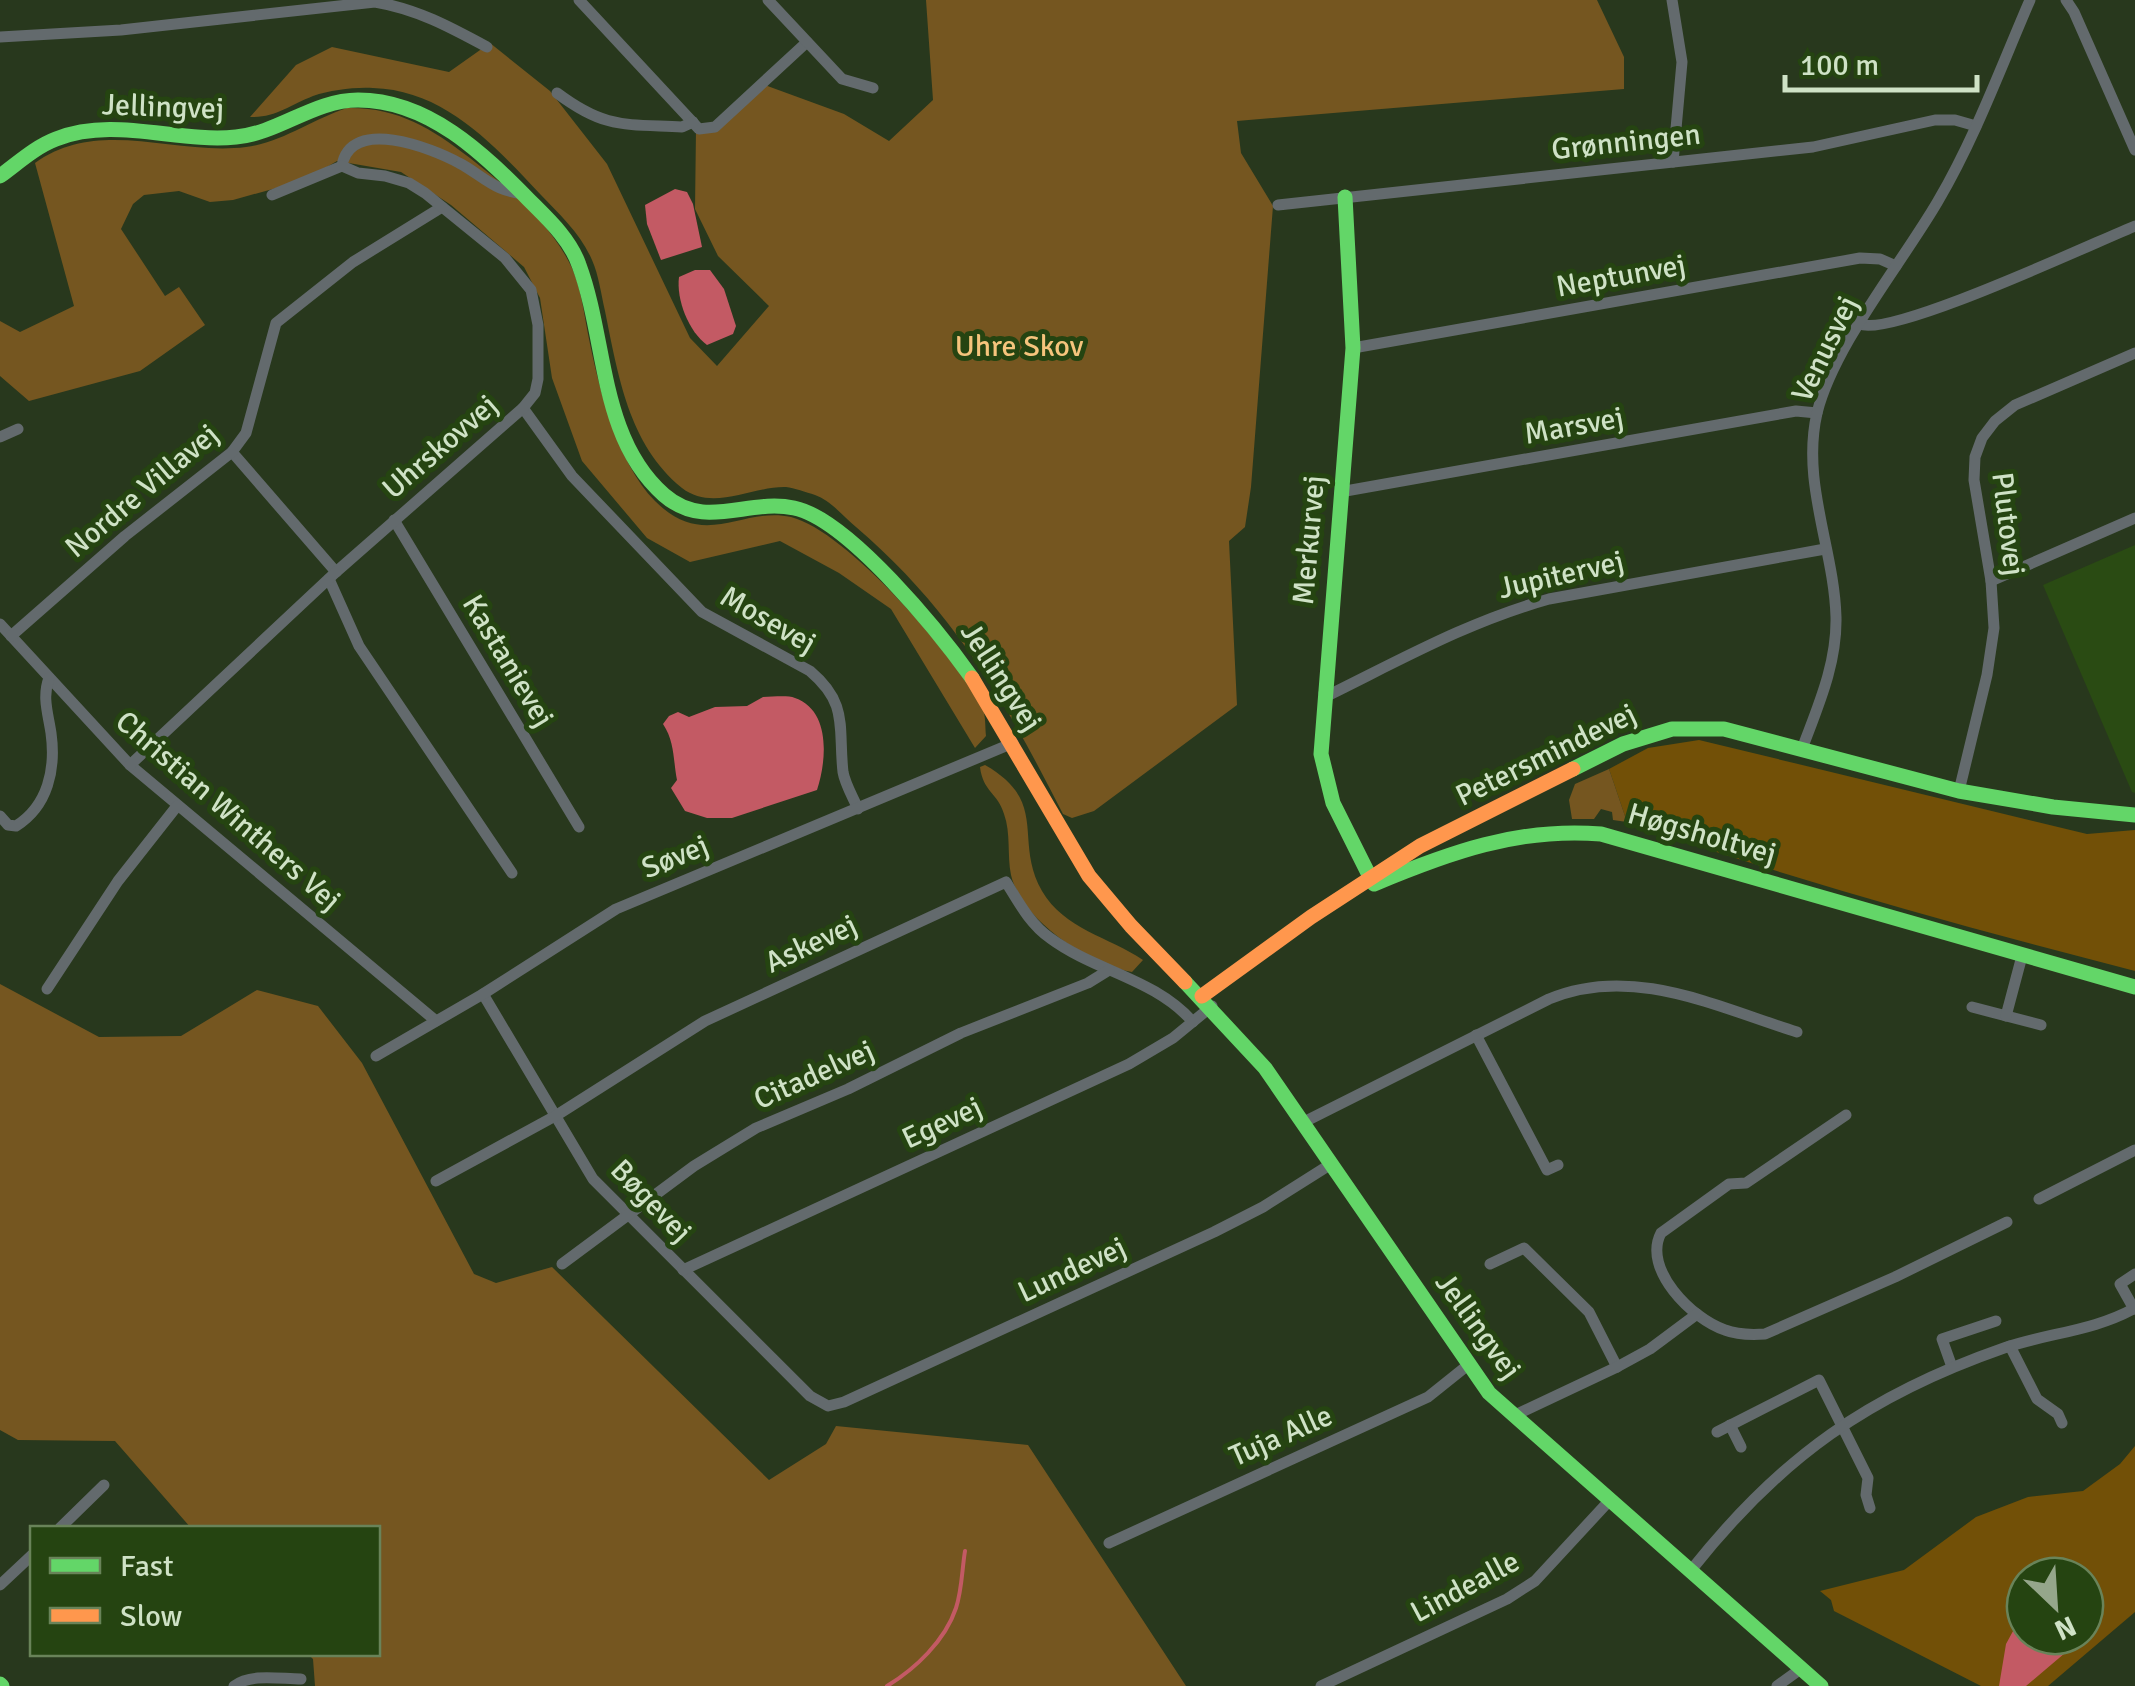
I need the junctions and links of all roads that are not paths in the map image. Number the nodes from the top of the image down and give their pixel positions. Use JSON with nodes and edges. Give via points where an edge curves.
{"nodes":[{"id":1,"x":580,"y":0,"type":"edge"},
{"id":2,"x":768,"y":0,"type":"edge"},
{"id":3,"x":1673,"y":0,"type":"edge"},
{"id":4,"x":2030,"y":0,"type":"edge"},
{"id":5,"x":2066,"y":0,"type":"edge"},
{"id":6,"x":0,"y":37,"type":"edge"},
{"id":7,"x":807,"y":42,"type":"junction"},
{"id":8,"x":487,"y":47,"type":"dead end"},
{"id":9,"x":873,"y":88,"type":"dead end"},
{"id":10,"x":557,"y":93,"type":"dead end"},
{"id":11,"x":693,"y":122,"type":"junction"},
{"id":12,"x":1976,"y":126,"type":"junction"},
{"id":13,"x":2135,"y":150,"type":"edge"},
{"id":14,"x":1673,"y":162,"type":"junction"},
{"id":15,"x":342,"y":166,"type":"junction"},
{"id":16,"x":0,"y":176,"type":"edge"},
{"id":17,"x":524,"y":194,"type":"junction"},
{"id":18,"x":272,"y":195,"type":"dead end"},
{"id":19,"x":1345,"y":198,"type":"junction"},
{"id":20,"x":1278,"y":206,"type":"dead end"},
{"id":21,"x":442,"y":207,"type":"junction"},
{"id":22,"x":2135,"y":226,"type":"edge"},
{"id":23,"x":1896,"y":266,"type":"junction"},
{"id":24,"x":1860,"y":324,"type":"junction"},
{"id":25,"x":1353,"y":348,"type":"junction"},
{"id":26,"x":2135,"y":353,"type":"edge"},
{"id":27,"x":523,"y":408,"type":"junction"},
{"id":28,"x":1818,"y":413,"type":"junction"},
{"id":29,"x":18,"y":429,"type":"dead end"},
{"id":30,"x":0,"y":437,"type":"edge"},
{"id":31,"x":232,"y":452,"type":"junction"},
{"id":32,"x":1340,"y":492,"type":"junction"},
{"id":33,"x":2135,"y":518,"type":"edge"},
{"id":34,"x":394,"y":520,"type":"junction"},
{"id":35,"x":1825,"y":550,"type":"junction"},
{"id":36,"x":333,"y":576,"type":"junction"},
{"id":37,"x":1991,"y":581,"type":"junction"},
{"id":38,"x":0,"y":624,"type":"edge"},
{"id":39,"x":11,"y":636,"type":"junction"},
{"id":40,"x":49,"y":678,"type":"junction"},
{"id":41,"x":1324,"y":693,"type":"junction"},
{"id":42,"x":1013,"y":743,"type":"junction"},
{"id":43,"x":1802,"y":749,"type":"junction"},
{"id":44,"x":130,"y":765,"type":"junction"},
{"id":45,"x":1959,"y":791,"type":"junction"},
{"id":46,"x":176,"y":806,"type":"junction"},
{"id":47,"x":858,"y":809,"type":"junction"},
{"id":48,"x":2135,"y":814,"type":"edge"},
{"id":49,"x":0,"y":816,"type":"edge"},
{"id":50,"x":580,"y":828,"type":"dead end"},
{"id":51,"x":512,"y":873,"type":"dead end"},
{"id":52,"x":1370,"y":877,"type":"junction"},
{"id":53,"x":2022,"y":956,"type":"junction"},
{"id":54,"x":1109,"y":970,"type":"junction"},
{"id":55,"x":47,"y":988,"type":"dead end"},
{"id":56,"x":2135,"y":988,"type":"edge"},
{"id":57,"x":484,"y":994,"type":"junction"},
{"id":58,"x":1207,"y":1001,"type":"junction"},
{"id":59,"x":1972,"y":1007,"type":"dead end"},
{"id":60,"x":2006,"y":1016,"type":"junction"},
{"id":61,"x":436,"y":1021,"type":"junction"},
{"id":62,"x":1193,"y":1022,"type":"junction"},
{"id":63,"x":2041,"y":1025,"type":"dead end"},
{"id":64,"x":1797,"y":1032,"type":"dead end"},
{"id":65,"x":1476,"y":1035,"type":"junction"},
{"id":66,"x":376,"y":1056,"type":"dead end"},
{"id":67,"x":557,"y":1115,"type":"junction"},
{"id":68,"x":1846,"y":1115,"type":"dead end"},
{"id":69,"x":1304,"y":1122,"type":"junction"},
{"id":70,"x":2135,"y":1150,"type":"edge"},
{"id":71,"x":1331,"y":1164,"type":"junction"},
{"id":72,"x":1558,"y":1165,"type":"dead end"},
{"id":73,"x":436,"y":1181,"type":"dead end"},
{"id":74,"x":2040,"y":1200,"type":"dead end"},
{"id":75,"x":629,"y":1216,"type":"junction"},
{"id":76,"x":2007,"y":1222,"type":"dead end"},
{"id":77,"x":562,"y":1264,"type":"dead end"},
{"id":78,"x":1490,"y":1264,"type":"dead end"},
{"id":79,"x":683,"y":1270,"type":"junction"},
{"id":80,"x":2135,"y":1274,"type":"edge"},
{"id":81,"x":2134,"y":1309,"type":"edge"},
{"id":82,"x":1697,"y":1314,"type":"junction"},
{"id":83,"x":1996,"y":1321,"type":"dead end"},
{"id":84,"x":2010,"y":1346,"type":"junction"},
{"id":85,"x":1468,"y":1365,"type":"junction"},
{"id":86,"x":1618,"y":1367,"type":"junction"},
{"id":87,"x":1952,"y":1367,"type":"junction"},
{"id":88,"x":828,"y":1406,"type":"joint"},
{"id":89,"x":1513,"y":1416,"type":"junction"},
{"id":90,"x":2062,"y":1423,"type":"dead end"},
{"id":91,"x":1842,"y":1424,"type":"junction"},
{"id":92,"x":1730,"y":1426,"type":"junction"},
{"id":93,"x":1717,"y":1432,"type":"dead end"},
{"id":94,"x":1741,"y":1447,"type":"dead end"},
{"id":95,"x":104,"y":1485,"type":"dead end"},
{"id":96,"x":1609,"y":1501,"type":"junction"},
{"id":97,"x":1870,"y":1508,"type":"dead end"},
{"id":98,"x":62,"y":1526,"type":"edge"},
{"id":99,"x":1109,"y":1542,"type":"dead end"},
{"id":100,"x":30,"y":1558,"type":"edge"},
{"id":101,"x":1692,"y":1568,"type":"junction"},
{"id":102,"x":0,"y":1585,"type":"edge"},
{"id":103,"x":1802,"y":1668,"type":"junction"},
{"id":104,"x":301,"y":1680,"type":"dead end"},
{"id":105,"x":234,"y":1686,"type":"edge"},
{"id":106,"x":1322,"y":1686,"type":"edge"},
{"id":107,"x":1777,"y":1686,"type":"edge"},
{"id":108,"x":1822,"y":1686,"type":"edge"}],
"edges":[{"from":1,"to":11,"type":"street"},
{"from":2,"to":7,"type":"street"},
{"from":3,"to":14,"type":"street","via":[[1682,62]]},
{"from":4,"to":12,"type":"street","name":"Venusvej"},
{"from":5,"to":13,"type":"street"},
{"from":6,"to":8,"type":"street","via":[[375,2],[434,18]]},
{"from":7,"to":9,"type":"street","via":[[842,79]]},
{"from":7,"to":11,"type":"street","via":[[715,126],[700,129]]},
{"from":10,"to":11,"type":"street","via":[[601,121],[682,127]]},
{"from":12,"to":14,"type":"street","name":"Grønningen","via":[[1936,120],[1813,147]]},
{"from":12,"to":23,"type":"street","name":"Venusvej"},
{"from":14,"to":19,"type":"street","name":"Grønningen"},
{"from":15,"to":17,"type":"street","via":[[356,144],[389,139]]},
{"from":15,"to":18,"type":"street"},
{"from":15,"to":21,"type":"street","name":"Uhrskovvej","via":[[408,183]]},
{"from":16,"to":17,"type":"main road","name":"Jellingvej","via":[[46,144],[80,133],[234,138],[358,100],[398,106],[441,126]]},
{"from":17,"to":42,"type":"main road","name":"Jellingvej","via":[[579,264],[612,410],[633,455],[661,492],[694,513],[786,506],[821,520],[910,597]]},
{"from":19,"to":20,"type":"street","name":"Grønningen"},
{"from":19,"to":25,"type":"main road","name":"Merkurvej"},
{"from":21,"to":27,"type":"street","name":"Uhrskovvej","via":[[505,258],[531,290],[538,380]]},
{"from":21,"to":31,"type":"street","name":"Nordre Villavej","via":[[353,262],[276,323],[246,433]]},
{"from":22,"to":24,"type":"street","via":[[1976,294],[1878,327]]},
{"from":23,"to":24,"type":"street","name":"Venusvej"},
{"from":23,"to":25,"type":"street","name":"Neptunvej","via":[[1860,258]]},
{"from":24,"to":28,"type":"street","name":"Venusvej"},
{"from":25,"to":32,"type":"main road","name":"Merkurvej"},
{"from":26,"to":37,"type":"street","name":"Plutovej","via":[[2015,405],[1982,438],[1974,480]]},
{"from":27,"to":34,"type":"street","name":"Uhrskovvej"},
{"from":27,"to":47,"type":"street","name":"Mosevej","via":[[572,476],[702,612],[824,683],[840,710],[844,776]]},
{"from":28,"to":32,"type":"street","name":"Marsvej","via":[[1796,411]]},
{"from":28,"to":35,"type":"street","name":"Venusvej","via":[[1813,482]]},
{"from":29,"to":30,"type":"street"},
{"from":31,"to":36,"type":"street"},
{"from":31,"to":39,"type":"street","name":"Nordre Villavej"},
{"from":32,"to":41,"type":"main road","name":"Merkurvej"},
{"from":33,"to":37,"type":"street"},
{"from":34,"to":36,"type":"street","name":"Uhrskovvej"},
{"from":34,"to":50,"type":"street","name":"Kastanievej"},
{"from":35,"to":41,"type":"street","name":"Jupitervej","via":[[1549,598],[1481,619]]},
{"from":35,"to":43,"type":"street","name":"Venusvej","via":[[1835,642]]},
{"from":36,"to":44,"type":"street","name":"Uhrskovvej"},
{"from":36,"to":51,"type":"street","via":[[359,646]]},
{"from":37,"to":45,"type":"street","name":"Plutovej","via":[[1987,675]]},
{"from":38,"to":39,"type":"street","name":"Christian Winthers Vej"},
{"from":39,"to":40,"type":"street","name":"Christian Winthers Vej"},
{"from":40,"to":44,"type":"street","name":"Christian Winthers Vej"},
{"from":40,"to":49,"type":"street","via":[[44,692],[52,740],[45,794],[16,826]]},
{"from":41,"to":52,"type":"main road","name":"Merkurvej","via":[[1324,782]]},
{"from":42,"to":47,"type":"street","name":"Søvej"},
{"from":42,"to":58,"type":"main road","name":"Jellingvej","via":[[1091,878]]},
{"from":43,"to":45,"type":"main road","name":"Petersmindevej"},
{"from":43,"to":52,"type":"main road","name":"Petersmindevej","via":[[1724,730],[1648,734]]},
{"from":44,"to":46,"type":"street","name":"Christian Winthers Vej"},
{"from":45,"to":48,"type":"main road","name":"Petersmindevej"},
{"from":46,"to":55,"type":"street"},
{"from":46,"to":61,"type":"street","name":"Christian Winthers Vej"},
{"from":47,"to":57,"type":"street","name":"Søvej","via":[[616,908]]},
{"from":52,"to":53,"type":"main road","name":"Høgsholtvej","via":[[1374,884],[1542,830],[1586,832]]},
{"from":52,"to":58,"type":"main road","name":"Petersmindevej"},
{"from":53,"to":56,"type":"main road","name":"Høgsholtvej"},
{"from":53,"to":60,"type":"street"},
{"from":54,"to":62,"type":"street","name":"Askevej","via":[[1161,992]]},
{"from":54,"to":67,"type":"street","name":"Askevej","via":[[1051,939],[1006,882],[705,1020]]},
{"from":54,"to":75,"type":"street","name":"Citadelvej","via":[[756,1128]]},
{"from":57,"to":61,"type":"street","name":"Søvej"},
{"from":57,"to":67,"type":"street","name":"Bøgevej"},
{"from":58,"to":62,"type":"street","name":"Egevej"},
{"from":58,"to":69,"type":"main road","name":"Jellingvej"},
{"from":59,"to":60,"type":"street"},
{"from":60,"to":63,"type":"street"},
{"from":61,"to":66,"type":"street","name":"Søvej"},
{"from":62,"to":79,"type":"street","name":"Egevej","via":[[1129,1064]]},
{"from":64,"to":65,"type":"street","via":[[1654,987],[1601,984],[1568,990]]},
{"from":65,"to":69,"type":"street"},
{"from":65,"to":72,"type":"street","via":[[1547,1170]]},
{"from":67,"to":73,"type":"street","name":"Askevej"},
{"from":67,"to":75,"type":"street","name":"Bøgevej","via":[[593,1180]]},
{"from":68,"to":82,"type":"street","via":[[1661,1233],[1656,1258],[1664,1277]]},
{"from":69,"to":71,"type":"main road","name":"Jellingvej"},
{"from":70,"to":74,"type":"street"},
{"from":71,"to":85,"type":"main road","name":"Jellingvej"},
{"from":71,"to":88,"type":"street","name":"Lundevej","via":[[1214,1232]]},
{"from":75,"to":77,"type":"street","name":"Citadelvej"},
{"from":75,"to":79,"type":"street","name":"Bøgevej"},
{"from":76,"to":82,"type":"street","via":[[1765,1334],[1722,1330]]},
{"from":78,"to":86,"type":"street","via":[[1524,1248],[1589,1312]]},
{"from":79,"to":88,"type":"street","name":"Bøgevej","via":[[810,1396]]},
{"from":80,"to":81,"type":"street","via":[[2120,1284]]},
{"from":81,"to":84,"type":"street","via":[[2088,1328]]},
{"from":82,"to":86,"type":"street"},
{"from":83,"to":87,"type":"street","via":[[1942,1339]]},
{"from":84,"to":87,"type":"street"},
{"from":84,"to":90,"type":"street","via":[[2037,1399]]},
{"from":85,"to":89,"type":"main road","name":"Jellingvej"},
{"from":85,"to":99,"type":"street","name":"Tuja Alle","via":[[1428,1397]]},
{"from":86,"to":89,"type":"street"},
{"from":87,"to":91,"type":"street"},
{"from":89,"to":96,"type":"main road","name":"Jellingvej"},
{"from":91,"to":92,"type":"street","via":[[1820,1380]]},
{"from":91,"to":97,"type":"street","via":[[1868,1478]]},
{"from":91,"to":101,"type":"street","via":[[1758,1492]]},
{"from":92,"to":93,"type":"street"},
{"from":92,"to":94,"type":"street"},
{"from":95,"to":98,"type":"street"},
{"from":96,"to":101,"type":"main road","name":"Jellingvej"},
{"from":96,"to":106,"type":"street","name":"Lindealle","via":[[1521,1590]]},
{"from":100,"to":102,"type":"street"},
{"from":101,"to":103,"type":"main road","name":"Jellingvej"},
{"from":103,"to":107,"type":"street"},
{"from":103,"to":108,"type":"main road","name":"Jellingvej"},
{"from":104,"to":105,"type":"street","via":[[257,1678]]}]}
